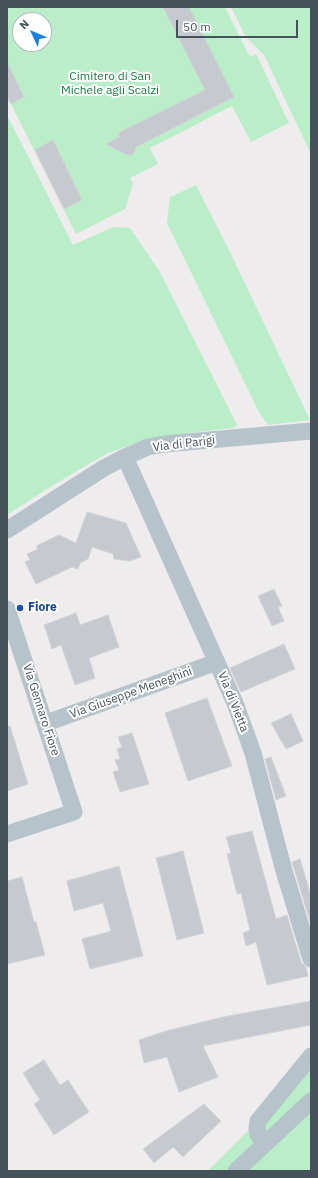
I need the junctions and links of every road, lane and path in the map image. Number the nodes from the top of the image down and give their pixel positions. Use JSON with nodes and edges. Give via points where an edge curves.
{"nodes":[{"id":1,"x":311,"y":431,"type":"edge"},
{"id":2,"x":125,"y":457,"type":"junction"},
{"id":3,"x":7,"y":530,"type":"edge"},
{"id":4,"x":7,"y":609,"type":"edge"},
{"id":5,"x":217,"y":662,"type":"junction"},
{"id":6,"x":46,"y":723,"type":"junction"},
{"id":7,"x":7,"y":834,"type":"edge"},
{"id":8,"x":311,"y":959,"type":"edge"},
{"id":9,"x":311,"y":1056,"type":"edge"},
{"id":10,"x":311,"y":1101,"type":"edge"},
{"id":11,"x":264,"y":1144,"type":"junction"},
{"id":12,"x":236,"y":1171,"type":"edge"}],
"edges":[{"from":1,"to":2,"type":"street","name":"Via di Parigi","via":[[165,444]]},
{"from":2,"to":3,"type":"street","name":"Via di Parigi"},
{"from":2,"to":5,"type":"street","name":"Via di Vietta"},
{"from":4,"to":6,"type":"street","name":"Via Gennaro Fiore"},
{"from":5,"to":6,"type":"street","name":"Via Giuseppe Meneghini"},
{"from":5,"to":8,"type":"street","name":"Via di Vietta","via":[[253,753],[284,871]]},
{"from":6,"to":7,"type":"street","name":"Via Gennaro Fiore","via":[[74,812]]},
{"from":9,"to":11,"type":"street","via":[[258,1121],[258,1134]]},
{"from":10,"to":11,"type":"street"},
{"from":11,"to":12,"type":"street"}]}
